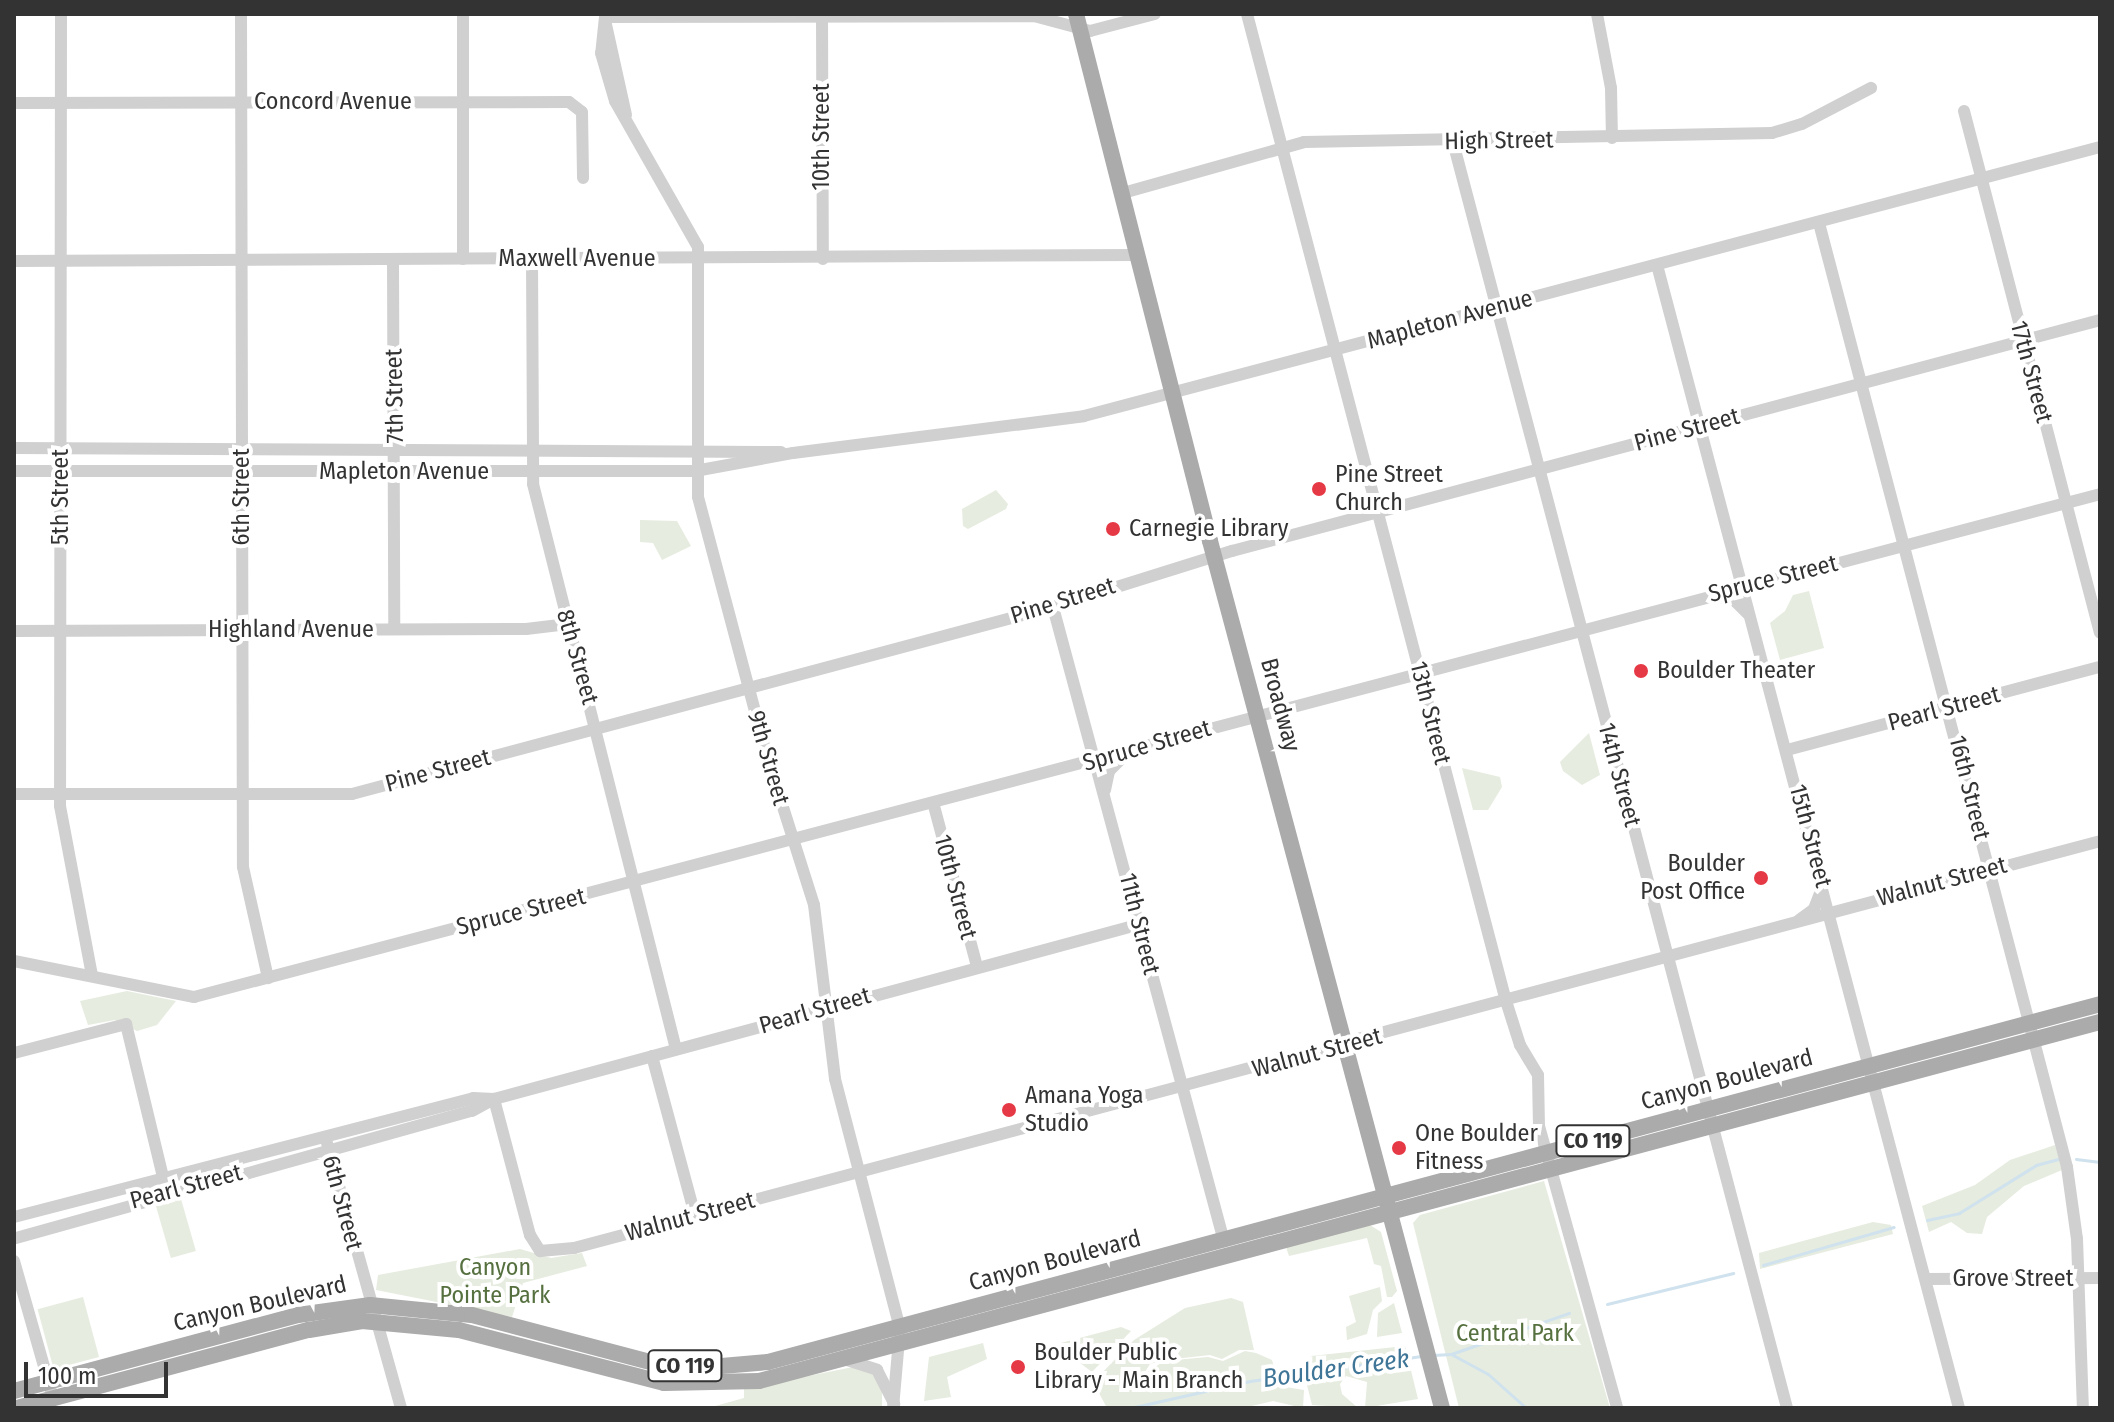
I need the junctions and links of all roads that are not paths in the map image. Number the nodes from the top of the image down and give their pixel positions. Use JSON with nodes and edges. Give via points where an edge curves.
{"nodes":[{"id":1,"x":61,"y":14,"type":"edge"},
{"id":2,"x":241,"y":14,"type":"edge"},
{"id":3,"x":463,"y":14,"type":"edge"},
{"id":4,"x":1155,"y":14,"type":"edge"},
{"id":5,"x":1247,"y":14,"type":"edge"},
{"id":6,"x":1597,"y":14,"type":"edge"},
{"id":7,"x":840,"y":15,"type":"edge"},
{"id":8,"x":605,"y":16,"type":"edge"},
{"id":9,"x":822,"y":16,"type":"junction"},
{"id":10,"x":1079,"y":22,"type":"edge"},
{"id":11,"x":1871,"y":88,"type":"dead end"},
{"id":12,"x":241,"y":102,"type":"junction"},
{"id":13,"x":463,"y":102,"type":"junction"},
{"id":14,"x":14,"y":103,"type":"edge"},
{"id":15,"x":61,"y":103,"type":"junction"},
{"id":16,"x":1964,"y":111,"type":"dead end"},
{"id":17,"x":1612,"y":138,"type":"junction"},
{"id":18,"x":1453,"y":142,"type":"junction"},
{"id":19,"x":2100,"y":147,"type":"edge"},
{"id":20,"x":1282,"y":149,"type":"junction"},
{"id":21,"x":583,"y":178,"type":"dead end"},
{"id":22,"x":1981,"y":179,"type":"junction"},
{"id":23,"x":1123,"y":193,"type":"junction"},
{"id":24,"x":1819,"y":223,"type":"junction"},
{"id":25,"x":1139,"y":255,"type":"junction"},
{"id":26,"x":463,"y":259,"type":"junction"},
{"id":27,"x":532,"y":259,"type":"junction"},
{"id":28,"x":700,"y":259,"type":"junction"},
{"id":29,"x":823,"y":259,"type":"junction"},
{"id":30,"x":61,"y":260,"type":"junction"},
{"id":31,"x":393,"y":260,"type":"junction"},
{"id":32,"x":14,"y":261,"type":"edge"},
{"id":33,"x":241,"y":261,"type":"junction"},
{"id":34,"x":1657,"y":265,"type":"junction"},
{"id":35,"x":1494,"y":308,"type":"junction"},
{"id":36,"x":2100,"y":320,"type":"edge"},
{"id":37,"x":2023,"y":341,"type":"junction"},
{"id":38,"x":1334,"y":351,"type":"junction"},
{"id":39,"x":1861,"y":383,"type":"junction"},
{"id":40,"x":1175,"y":393,"type":"junction"},
{"id":41,"x":1701,"y":427,"type":"junction"},
{"id":42,"x":61,"y":447,"type":"junction"},
{"id":43,"x":396,"y":447,"type":"junction"},
{"id":44,"x":14,"y":448,"type":"edge"},
{"id":45,"x":533,"y":448,"type":"junction"},
{"id":46,"x":696,"y":448,"type":"junction"},
{"id":47,"x":242,"y":449,"type":"junction"},
{"id":48,"x":793,"y":453,"type":"junction"},
{"id":49,"x":1538,"y":470,"type":"junction"},
{"id":50,"x":14,"y":471,"type":"edge"},
{"id":51,"x":61,"y":471,"type":"junction"},
{"id":52,"x":695,"y":471,"type":"junction"},
{"id":53,"x":242,"y":472,"type":"junction"},
{"id":54,"x":394,"y":472,"type":"junction"},
{"id":55,"x":533,"y":472,"type":"junction"},
{"id":56,"x":2100,"y":494,"type":"edge"},
{"id":57,"x":2066,"y":503,"type":"junction"},
{"id":58,"x":1379,"y":513,"type":"junction"},
{"id":59,"x":1904,"y":545,"type":"junction"},
{"id":60,"x":1217,"y":557,"type":"junction"},
{"id":61,"x":1743,"y":586,"type":"junction"},
{"id":62,"x":1703,"y":596,"type":"junction"},
{"id":63,"x":1053,"y":607,"type":"junction"},
{"id":64,"x":1751,"y":619,"type":"junction"},
{"id":65,"x":568,"y":624,"type":"junction"},
{"id":66,"x":394,"y":629,"type":"junction"},
{"id":67,"x":1580,"y":629,"type":"junction"},
{"id":68,"x":242,"y":630,"type":"junction"},
{"id":69,"x":14,"y":631,"type":"edge"},
{"id":70,"x":61,"y":631,"type":"junction"},
{"id":71,"x":2100,"y":633,"type":"edge"},
{"id":72,"x":2100,"y":667,"type":"edge"},
{"id":73,"x":1420,"y":678,"type":"junction"},
{"id":74,"x":748,"y":687,"type":"junction"},
{"id":75,"x":1948,"y":707,"type":"junction"},
{"id":76,"x":1259,"y":716,"type":"junction"},
{"id":77,"x":597,"y":729,"type":"junction"},
{"id":78,"x":1787,"y":750,"type":"junction"},
{"id":79,"x":1130,"y":751,"type":"junction"},
{"id":80,"x":1095,"y":761,"type":"junction"},
{"id":81,"x":14,"y":794,"type":"edge"},
{"id":82,"x":60,"y":794,"type":"junction"},
{"id":83,"x":243,"y":794,"type":"junction"},
{"id":84,"x":1106,"y":802,"type":"junction"},
{"id":85,"x":934,"y":806,"type":"junction"},
{"id":86,"x":2100,"y":841,"type":"edge"},
{"id":87,"x":794,"y":842,"type":"junction"},
{"id":88,"x":1990,"y":869,"type":"junction"},
{"id":89,"x":1822,"y":880,"type":"junction"},
{"id":90,"x":637,"y":882,"type":"junction"},
{"id":91,"x":1831,"y":913,"type":"junction"},
{"id":92,"x":1793,"y":923,"type":"junction"},
{"id":93,"x":1137,"y":925,"type":"junction"},
{"id":94,"x":1668,"y":956,"type":"junction"},
{"id":95,"x":14,"y":961,"type":"edge"},
{"id":96,"x":977,"y":967,"type":"junction"},
{"id":97,"x":92,"y":975,"type":"junction"},
{"id":98,"x":268,"y":978,"type":"junction"},
{"id":99,"x":1506,"y":1001,"type":"junction"},
{"id":100,"x":2100,"y":1004,"type":"edge"},
{"id":101,"x":829,"y":1008,"type":"junction"},
{"id":102,"x":2031,"y":1022,"type":"junction"},
{"id":103,"x":2100,"y":1022,"type":"edge"},
{"id":104,"x":2036,"y":1039,"type":"junction"},
{"id":105,"x":1345,"y":1046,"type":"junction"},
{"id":106,"x":676,"y":1049,"type":"junction"},
{"id":107,"x":14,"y":1053,"type":"edge"},
{"id":108,"x":652,"y":1056,"type":"junction"},
{"id":109,"x":1176,"y":1066,"type":"junction"},
{"id":110,"x":1872,"y":1074,"type":"junction"},
{"id":111,"x":1210,"y":1081,"type":"junction"},
{"id":112,"x":1182,"y":1088,"type":"junction"},
{"id":113,"x":494,"y":1099,"type":"junction"},
{"id":114,"x":1709,"y":1117,"type":"junction"},
{"id":115,"x":327,"y":1143,"type":"junction"},
{"id":116,"x":1550,"y":1162,"type":"junction"},
{"id":117,"x":858,"y":1172,"type":"junction"},
{"id":118,"x":165,"y":1186,"type":"junction"},
{"id":119,"x":1387,"y":1195,"type":"junction"},
{"id":120,"x":1392,"y":1213,"type":"junction"},
{"id":121,"x":695,"y":1215,"type":"junction"},
{"id":122,"x":14,"y":1217,"type":"edge"},
{"id":123,"x":15,"y":1240,"type":"edge"},
{"id":124,"x":1224,"y":1241,"type":"junction"},
{"id":125,"x":14,"y":1261,"type":"edge"},
{"id":126,"x":2079,"y":1278,"type":"junction"},
{"id":127,"x":2100,"y":1278,"type":"edge"},
{"id":128,"x":1926,"y":1279,"type":"junction"},
{"id":129,"x":370,"y":1305,"type":"junction"},
{"id":130,"x":376,"y":1321,"type":"junction"},
{"id":131,"x":901,"y":1336,"type":"junction"},
{"id":132,"x":844,"y":1359,"type":"junction"},
{"id":133,"x":51,"y":1390,"type":"junction"},
{"id":134,"x":14,"y":1391,"type":"edge"},
{"id":135,"x":1441,"y":1405,"type":"edge"},
{"id":136,"x":894,"y":1406,"type":"edge"},
{"id":137,"x":17,"y":1408,"type":"edge"},
{"id":138,"x":401,"y":1408,"type":"edge"},
{"id":139,"x":1617,"y":1408,"type":"edge"},
{"id":140,"x":1787,"y":1408,"type":"edge"},
{"id":141,"x":1959,"y":1408,"type":"edge"},
{"id":142,"x":2083,"y":1408,"type":"edge"}],
"edges":[{"from":1,"to":15,"type":"street","name":"5th Street"},
{"from":2,"to":12,"type":"street","name":"6th Street"},
{"from":3,"to":13,"type":"street"},
{"from":4,"to":10,"type":"street"},
{"from":5,"to":20,"type":"street","name":"13th Street"},
{"from":6,"to":17,"type":"street","via":[[1611,88]]},
{"from":7,"to":9,"type":"street"},
{"from":7,"to":10,"type":"street","via":[[1034,16]]},
{"from":8,"to":9,"type":"street"},
{"from":8,"to":28,"type":"street","name":"9th Street","via":[[627,118],[688,225]]},
{"from":9,"to":29,"type":"street","name":"10th Street"},
{"from":10,"to":23,"type":"main road","name":"Broadway"},
{"from":11,"to":17,"type":"street","name":"High Street","via":[[1810,121],[1772,133]]},
{"from":12,"to":13,"type":"street","name":"Concord Avenue"},
{"from":12,"to":15,"type":"street","name":"Concord Avenue"},
{"from":12,"to":33,"type":"street","name":"6th Street"},
{"from":13,"to":21,"type":"street","name":"Concord Avenue","via":[[574,103],[582,112]]},
{"from":13,"to":26,"type":"street"},
{"from":14,"to":15,"type":"street","name":"Concord Avenue"},
{"from":15,"to":30,"type":"street","name":"5th Street"},
{"from":16,"to":22,"type":"street","name":"17th Street"},
{"from":17,"to":18,"type":"street","name":"High Street"},
{"from":18,"to":20,"type":"street","name":"High Street","via":[[1304,142]]},
{"from":18,"to":35,"type":"street","name":"14th Street"},
{"from":19,"to":22,"type":"street","name":"Mapleton Avenue"},
{"from":20,"to":23,"type":"street","name":"High Street"},
{"from":20,"to":38,"type":"street","name":"13th Street"},
{"from":22,"to":24,"type":"street","name":"Mapleton Avenue"},
{"from":22,"to":37,"type":"street","name":"17th Street"},
{"from":23,"to":25,"type":"main road","name":"Broadway"},
{"from":24,"to":34,"type":"street","name":"Mapleton Avenue"},
{"from":24,"to":39,"type":"street","name":"16th Street"},
{"from":25,"to":29,"type":"street","name":"Maxwell Avenue"},
{"from":25,"to":40,"type":"main road","name":"Broadway"},
{"from":26,"to":27,"type":"street","name":"Maxwell Avenue"},
{"from":26,"to":31,"type":"street","name":"Maxwell Avenue"},
{"from":27,"to":28,"type":"street","name":"Maxwell Avenue"},
{"from":27,"to":45,"type":"street","name":"8th Street"},
{"from":28,"to":29,"type":"street","name":"Maxwell Avenue"},
{"from":28,"to":46,"type":"street","name":"9th Street"},
{"from":30,"to":32,"type":"street","name":"Maxwell Avenue"},
{"from":30,"to":33,"type":"street","name":"Maxwell Avenue"},
{"from":30,"to":42,"type":"street","name":"5th Street"},
{"from":31,"to":33,"type":"street","name":"Maxwell Avenue"},
{"from":31,"to":43,"type":"street","name":"7th Street"},
{"from":33,"to":47,"type":"street","name":"6th Street"},
{"from":34,"to":35,"type":"street","name":"Mapleton Avenue"},
{"from":34,"to":41,"type":"street","name":"15th Street"},
{"from":35,"to":38,"type":"street","name":"Mapleton Avenue"},
{"from":35,"to":49,"type":"street","name":"14th Street"},
{"from":36,"to":37,"type":"street","name":"Pine Street"},
{"from":37,"to":39,"type":"street","name":"Pine Street"},
{"from":37,"to":57,"type":"street","name":"17th Street"},
{"from":38,"to":40,"type":"street","name":"Mapleton Avenue"},
{"from":38,"to":58,"type":"street","name":"13th Street"},
{"from":39,"to":41,"type":"street","name":"Pine Street"},
{"from":39,"to":59,"type":"street","name":"16th Street"},
{"from":40,"to":48,"type":"street","name":"Mapleton Avenue","via":[[1084,416]]},
{"from":40,"to":60,"type":"main road","name":"Broadway"},
{"from":41,"to":49,"type":"street","name":"Pine Street"},
{"from":41,"to":61,"type":"street","name":"15th Street"},
{"from":42,"to":44,"type":"street","name":"Mapleton Avenue"},
{"from":42,"to":47,"type":"street","name":"Mapleton Avenue"},
{"from":42,"to":51,"type":"street","name":"5th Street"},
{"from":43,"to":45,"type":"street","name":"Mapleton Avenue"},
{"from":43,"to":47,"type":"street","name":"Mapleton Avenue"},
{"from":43,"to":54,"type":"street","name":"7th Street"},
{"from":45,"to":46,"type":"street","name":"Mapleton Avenue"},
{"from":45,"to":55,"type":"street","name":"8th Street"},
{"from":46,"to":48,"type":"street","name":"Mapleton Avenue"},
{"from":46,"to":52,"type":"street","name":"9th Street"},
{"from":47,"to":53,"type":"street","name":"6th Street"},
{"from":48,"to":52,"type":"street","name":"Mapleton Avenue"},
{"from":49,"to":58,"type":"street","name":"Pine Street"},
{"from":49,"to":67,"type":"street","name":"14th Street"},
{"from":50,"to":51,"type":"street","name":"Mapleton Avenue"},
{"from":51,"to":53,"type":"street","name":"Mapleton Avenue"},
{"from":51,"to":70,"type":"street","name":"5th Street"},
{"from":52,"to":55,"type":"street","name":"Mapleton Avenue"},
{"from":52,"to":74,"type":"street","name":"9th Street"},
{"from":53,"to":54,"type":"street","name":"Mapleton Avenue"},
{"from":53,"to":68,"type":"street","name":"6th Street"},
{"from":54,"to":55,"type":"street","name":"Mapleton Avenue"},
{"from":54,"to":66,"type":"street","name":"7th Street"},
{"from":55,"to":65,"type":"street","name":"8th Street"},
{"from":56,"to":57,"type":"street","name":"Spruce Street"},
{"from":57,"to":59,"type":"street","name":"Spruce Street"},
{"from":57,"to":71,"type":"street","name":"17th Street"},
{"from":58,"to":60,"type":"street","name":"Pine Street"},
{"from":58,"to":73,"type":"street","name":"13th Street"},
{"from":59,"to":61,"type":"street","name":"Spruce Street"},
{"from":59,"to":75,"type":"street","name":"16th Street"},
{"from":60,"to":63,"type":"street","name":"Pine Street"},
{"from":60,"to":76,"type":"main road","name":"Broadway"},
{"from":61,"to":62,"type":"street","name":"Spruce Street"},
{"from":61,"to":64,"type":"street","name":"15th Street"},
{"from":62,"to":64,"type":"street","via":[[1733,599]]},
{"from":62,"to":67,"type":"street","name":"Spruce Street"},
{"from":63,"to":74,"type":"street","name":"Pine Street"},
{"from":63,"to":80,"type":"street","name":"11th Street"},
{"from":64,"to":78,"type":"street","name":"15th Street"},
{"from":65,"to":66,"type":"street","name":"Highland Avenue"},
{"from":65,"to":77,"type":"street","name":"8th Street"},
{"from":66,"to":68,"type":"street","name":"Highland Avenue"},
{"from":67,"to":73,"type":"street","name":"Spruce Street"},
{"from":67,"to":94,"type":"street","name":"14th Street"},
{"from":68,"to":70,"type":"street","name":"Highland Avenue"},
{"from":68,"to":83,"type":"street","name":"6th Street"},
{"from":69,"to":70,"type":"street","name":"Highland Avenue"},
{"from":70,"to":82,"type":"street","name":"5th Street"},
{"from":72,"to":75,"type":"street","name":"Pearl Street"},
{"from":73,"to":76,"type":"street","name":"Spruce Street"},
{"from":73,"to":99,"type":"street","name":"13th Street"},
{"from":74,"to":77,"type":"street","name":"Pine Street"},
{"from":74,"to":87,"type":"street","name":"9th Street"},
{"from":75,"to":78,"type":"street","name":"Pearl Street"},
{"from":75,"to":88,"type":"street","name":"16th Street"},
{"from":76,"to":79,"type":"street","name":"Spruce Street"},
{"from":76,"to":105,"type":"main road","name":"Broadway"},
{"from":77,"to":83,"type":"street","name":"Pine Street","via":[[352,794]]},
{"from":77,"to":90,"type":"street","name":"8th Street"},
{"from":78,"to":89,"type":"street","name":"15th Street"},
{"from":79,"to":80,"type":"street","name":"Spruce Street"},
{"from":79,"to":84,"type":"street","via":[[1109,771]]},
{"from":80,"to":84,"type":"street","name":"11th Street"},
{"from":80,"to":85,"type":"street","name":"Spruce Street"},
{"from":81,"to":82,"type":"street","name":"Pine Street"},
{"from":82,"to":83,"type":"street","name":"Pine Street"},
{"from":82,"to":97,"type":"street","name":"5th Street"},
{"from":83,"to":98,"type":"street","name":"6th Street","via":[[243,867]]},
{"from":84,"to":93,"type":"street","name":"11th Street"},
{"from":85,"to":87,"type":"street","name":"Spruce Street"},
{"from":85,"to":96,"type":"street","name":"10th Street"},
{"from":86,"to":88,"type":"street","name":"Walnut Street"},
{"from":87,"to":90,"type":"street","name":"Spruce Street"},
{"from":87,"to":101,"type":"street","name":"9th Street","via":[[814,905]]},
{"from":88,"to":91,"type":"street","name":"Walnut Street"},
{"from":88,"to":102,"type":"street","name":"16th Street"},
{"from":89,"to":91,"type":"street","name":"15th Street"},
{"from":89,"to":92,"type":"street","via":[[1814,909]]},
{"from":90,"to":98,"type":"street","name":"Spruce Street"},
{"from":90,"to":106,"type":"street","name":"8th Street"},
{"from":91,"to":92,"type":"street","name":"Walnut Street"},
{"from":91,"to":110,"type":"street","name":"15th Street"},
{"from":92,"to":94,"type":"street","name":"Walnut Street"},
{"from":93,"to":96,"type":"street","name":"Pearl Street"},
{"from":93,"to":109,"type":"street","name":"11th Street"},
{"from":94,"to":99,"type":"street","name":"Walnut Street"},
{"from":94,"to":114,"type":"street","name":"14th Street"},
{"from":95,"to":97,"type":"street"},
{"from":96,"to":101,"type":"street","name":"Pearl Street"},
{"from":97,"to":98,"type":"street","name":"Spruce Street","via":[[194,997]]},
{"from":99,"to":105,"type":"street","name":"Walnut Street"},
{"from":99,"to":116,"type":"street","name":"13th Street","via":[[1520,1045],[1538,1075],[1538,1117]]},
{"from":100,"to":102,"type":"main road","name":"Canyon Boulevard","number":"CO 119"},
{"from":101,"to":106,"type":"street","name":"Pearl Street"},
{"from":101,"to":117,"type":"street","name":"9th Street","via":[[833,1069]]},
{"from":102,"to":104,"type":"street","name":"16th Street"},
{"from":102,"to":110,"type":"main road","name":"Canyon Boulevard","number":"CO 119"},
{"from":103,"to":104,"type":"main road","name":"Canyon Boulevard","number":"CO 119"},
{"from":104,"to":110,"type":"main road","name":"Canyon Boulevard","number":"CO 119"},
{"from":104,"to":126,"type":"street","name":"16th Street","via":[[2072,1191]]},
{"from":105,"to":111,"type":"street","name":"Walnut Street"},
{"from":105,"to":119,"type":"main road","name":"Broadway"},
{"from":106,"to":108,"type":"street","name":"Pearl Street"},
{"from":107,"to":118,"type":"street","via":[[126,1024]]},
{"from":108,"to":113,"type":"street","name":"Pearl Street"},
{"from":108,"to":121,"type":"street"},
{"from":109,"to":111,"type":"street","via":[[1190,1079]]},
{"from":109,"to":112,"type":"street","name":"11th Street"},
{"from":110,"to":114,"type":"main road","name":"Canyon Boulevard","number":"CO 119"},
{"from":110,"to":128,"type":"street","name":"15th Street"},
{"from":111,"to":112,"type":"street","name":"Walnut Street"},
{"from":112,"to":117,"type":"street","name":"Walnut Street"},
{"from":112,"to":124,"type":"street","name":"11th Street"},
{"from":113,"to":115,"type":"street","name":"Pearl Street","via":[[473,1098]]},
{"from":113,"to":121,"type":"street","name":"Walnut Street","via":[[540,1251],[574,1248]]},
{"from":114,"to":116,"type":"main road","name":"Canyon Boulevard","number":"CO 119"},
{"from":114,"to":140,"type":"street","name":"14th Street"},
{"from":115,"to":118,"type":"street","name":"Pearl Street"},
{"from":115,"to":129,"type":"street","name":"6th Street"},
{"from":116,"to":119,"type":"main road","name":"Canyon Boulevard","number":"CO 119"},
{"from":116,"to":120,"type":"main road","name":"Canyon Boulevard","number":"CO 119"},
{"from":116,"to":139,"type":"street","name":"13th Street"},
{"from":117,"to":121,"type":"street","name":"Walnut Street"},
{"from":117,"to":131,"type":"street","name":"9th Street"},
{"from":118,"to":122,"type":"street","name":"Pearl Street"},
{"from":118,"to":123,"type":"street","name":"Pearl Street"},
{"from":119,"to":120,"type":"main road","name":"Broadway"},
{"from":119,"to":124,"type":"main road","name":"Canyon Boulevard","number":"CO 119"},
{"from":120,"to":131,"type":"main road","name":"Canyon Boulevard","number":"CO 119"},
{"from":120,"to":135,"type":"main road","name":"Broadway"},
{"from":122,"to":123,"type":"street","via":[[19,1227]]},
{"from":124,"to":131,"type":"main road","name":"Canyon Boulevard","number":"CO 119"},
{"from":125,"to":133,"type":"street"},
{"from":126,"to":127,"type":"street","name":"Grove Street"},
{"from":126,"to":128,"type":"street","name":"Grove Street"},
{"from":126,"to":142,"type":"street","name":"16th Street"},
{"from":128,"to":141,"type":"street","name":"15th Street"},
{"from":129,"to":130,"type":"street","name":"6th Street"},
{"from":129,"to":131,"type":"main road","name":"Canyon Boulevard","number":"CO 119","via":[[450,1311],[632,1359],[683,1366],[768,1362]]},
{"from":129,"to":133,"type":"main road","name":"Canyon Boulevard","number":"CO 119","via":[[298,1315]]},
{"from":130,"to":132,"type":"main road","name":"Canyon Boulevard","number":"CO 119","via":[[459,1330],[634,1378],[689,1386],[759,1381]]},
{"from":130,"to":133,"type":"main road","name":"Canyon Boulevard","number":"CO 119","via":[[309,1330]]},
{"from":130,"to":138,"type":"street","name":"6th Street"},
{"from":131,"to":132,"type":"main road","name":"Canyon Boulevard","number":"CO 119"},
{"from":131,"to":136,"type":"street","name":"9th Street"},
{"from":132,"to":136,"type":"street","via":[[877,1370]]},
{"from":133,"to":134,"type":"main road","name":"Canyon Boulevard","number":"CO 119"},
{"from":133,"to":137,"type":"main road","name":"Canyon Boulevard","number":"CO 119"}]}
